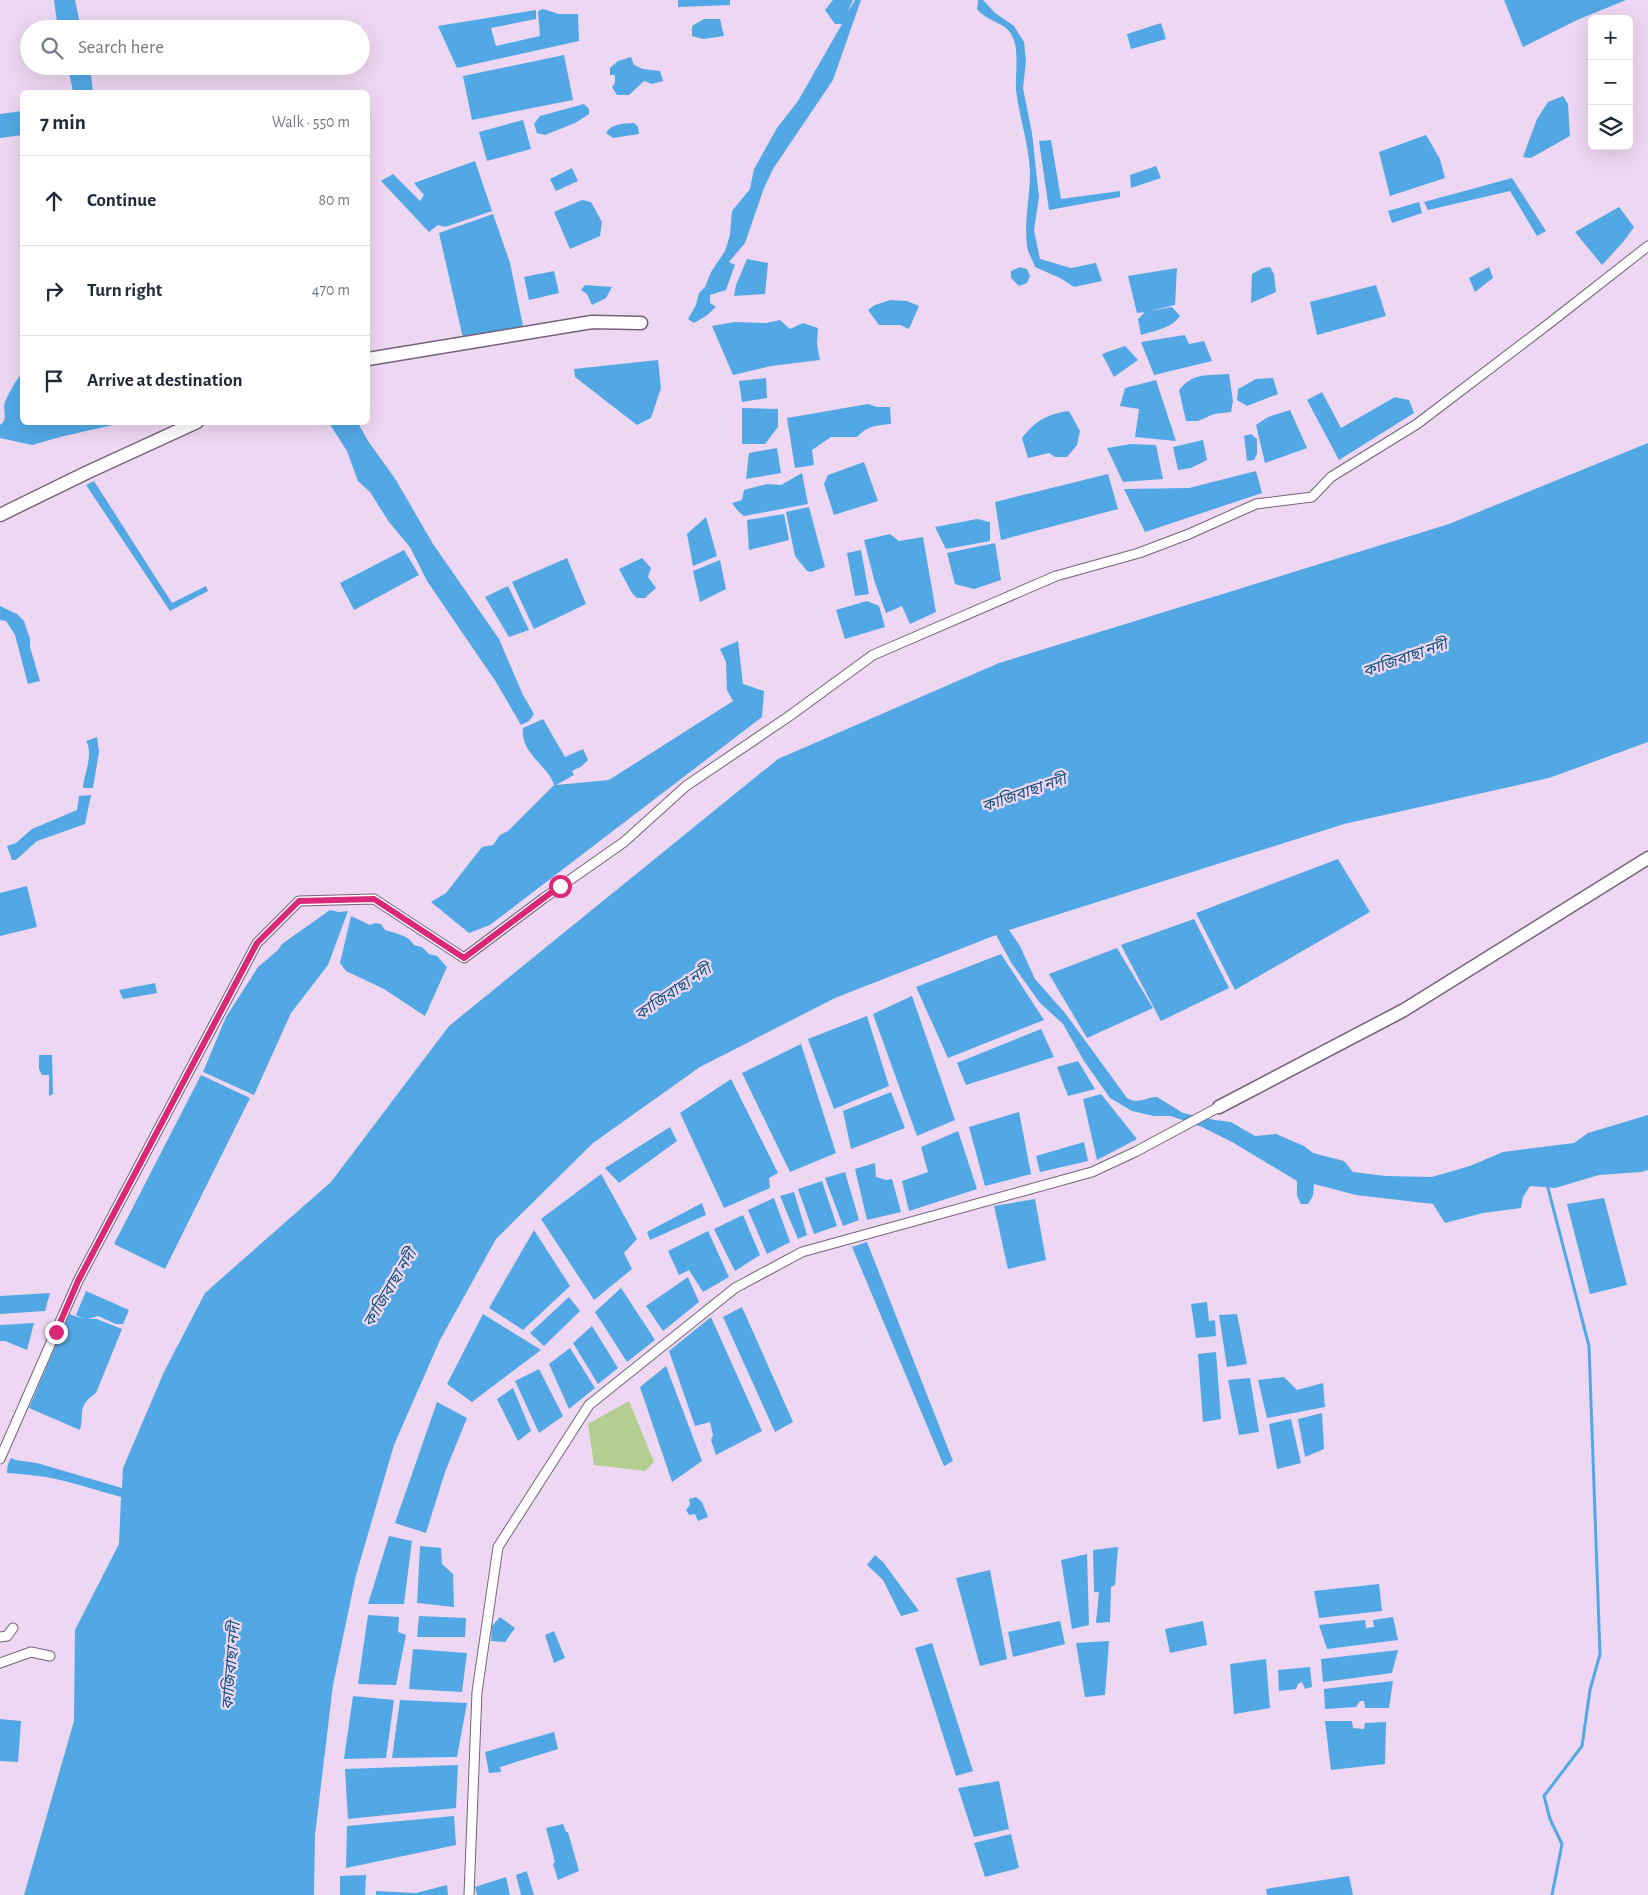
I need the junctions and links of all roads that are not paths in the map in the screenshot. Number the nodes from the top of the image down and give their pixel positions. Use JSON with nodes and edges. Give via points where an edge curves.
{"nodes":[{"id":1,"x":1648,"y":246,"type":"edge"},
{"id":2,"x":641,"y":323,"type":"dead end"},
{"id":3,"x":370,"y":359,"type":"edge"},
{"id":4,"x":190,"y":425,"type":"edge"},
{"id":5,"x":0,"y":516,"type":"edge"},
{"id":6,"x":1648,"y":858,"type":"edge"},
{"id":7,"x":1219,"y":1106,"type":"joint"},
{"id":8,"x":1,"y":1454,"type":"edge"},
{"id":9,"x":13,"y":1628,"type":"dead end"},
{"id":10,"x":0,"y":1637,"type":"edge"},
{"id":11,"x":50,"y":1656,"type":"dead end"},
{"id":12,"x":0,"y":1663,"type":"edge"},
{"id":13,"x":469,"y":1895,"type":"edge"}],
"edges":[{"from":1,"to":8,"type":"street","via":[[1417,424],[1331,477],[1312,497],[1256,504],[1139,554],[1056,576],[873,656],[686,786],[624,842],[464,958],[374,899],[299,901],[257,943],[78,1281]]},
{"from":2,"to":3,"type":"street","via":[[592,322]]},
{"from":4,"to":5,"type":"street"},
{"from":6,"to":7,"type":"street","via":[[1404,1010]]},
{"from":7,"to":13,"type":"street","via":[[1092,1172],[802,1252],[736,1288],[589,1405],[498,1547],[477,1692]]},
{"from":9,"to":10,"type":"street","via":[[7,1636]]},
{"from":11,"to":12,"type":"street","via":[[31,1652]]}]}
